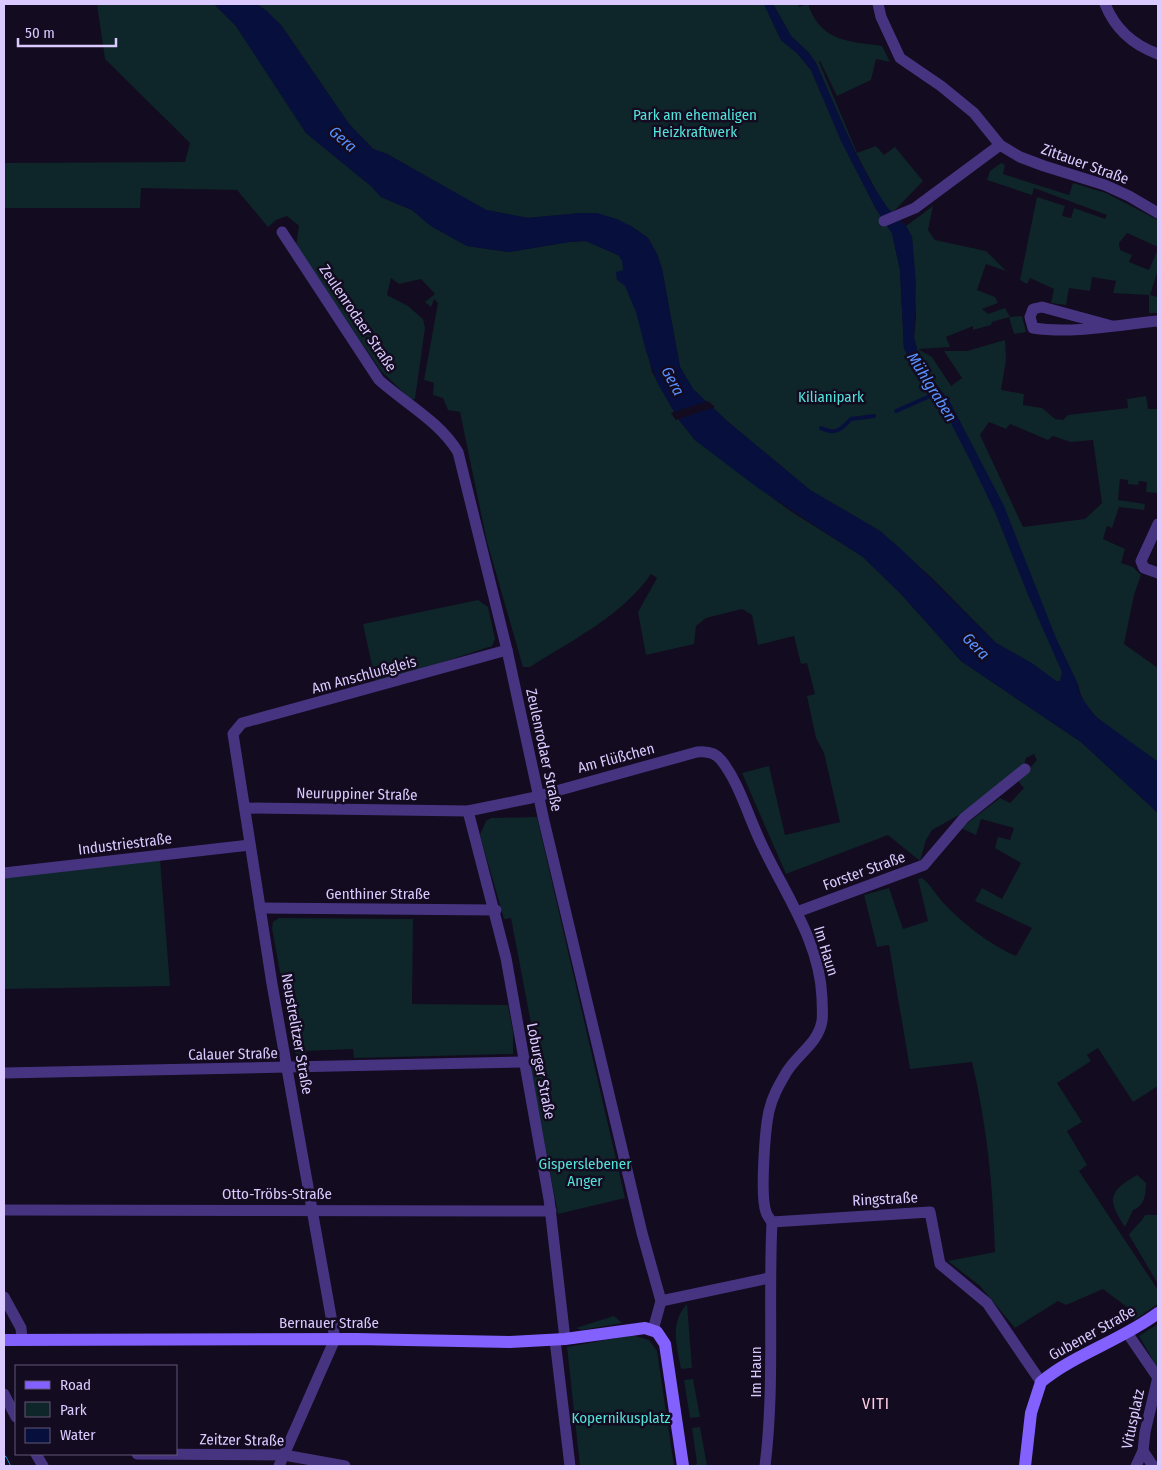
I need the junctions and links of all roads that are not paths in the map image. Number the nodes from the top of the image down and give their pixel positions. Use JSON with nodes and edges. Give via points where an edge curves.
{"nodes":[{"id":1,"x":878,"y":4,"type":"edge"},
{"id":2,"x":1105,"y":4,"type":"edge"},
{"id":3,"x":1158,"y":54,"type":"edge"},
{"id":4,"x":1000,"y":145,"type":"junction"},
{"id":5,"x":1158,"y":213,"type":"edge"},
{"id":6,"x":884,"y":221,"type":"dead end"},
{"id":7,"x":282,"y":232,"type":"dead end"},
{"id":8,"x":1158,"y":321,"type":"edge"},
{"id":9,"x":1112,"y":326,"type":"junction"},
{"id":10,"x":1158,"y":524,"type":"edge"},
{"id":11,"x":1158,"y":573,"type":"edge"},
{"id":12,"x":508,"y":650,"type":"junction"},
{"id":13,"x":234,"y":734,"type":"joint"},
{"id":14,"x":713,"y":753,"type":"joint"},
{"id":15,"x":1025,"y":769,"type":"dead end"},
{"id":16,"x":539,"y":795,"type":"junction"},
{"id":17,"x":245,"y":808,"type":"junction"},
{"id":18,"x":468,"y":811,"type":"junction"},
{"id":19,"x":250,"y":844,"type":"junction"},
{"id":20,"x":4,"y":873,"type":"edge"},
{"id":21,"x":260,"y":908,"type":"junction"},
{"id":22,"x":496,"y":910,"type":"junction"},
{"id":23,"x":796,"y":912,"type":"junction"},
{"id":24,"x":524,"y":1062,"type":"junction"},
{"id":25,"x":287,"y":1068,"type":"junction"},
{"id":26,"x":4,"y":1072,"type":"edge"},
{"id":27,"x":313,"y":1209,"type":"junction"},
{"id":28,"x":4,"y":1210,"type":"edge"},
{"id":29,"x":551,"y":1211,"type":"junction"},
{"id":30,"x":772,"y":1222,"type":"junction"},
{"id":31,"x":769,"y":1278,"type":"junction"},
{"id":32,"x":4,"y":1297,"type":"edge"},
{"id":33,"x":660,"y":1301,"type":"junction"},
{"id":34,"x":1158,"y":1314,"type":"edge"},
{"id":35,"x":654,"y":1330,"type":"junction"},
{"id":36,"x":1128,"y":1334,"type":"junction"},
{"id":37,"x":335,"y":1339,"type":"junction"},
{"id":38,"x":4,"y":1340,"type":"edge"},
{"id":39,"x":22,"y":1340,"type":"junction"},
{"id":40,"x":560,"y":1340,"type":"junction"},
{"id":41,"x":1158,"y":1377,"type":"edge"},
{"id":42,"x":1041,"y":1382,"type":"junction"},
{"id":43,"x":4,"y":1394,"type":"edge"},
{"id":44,"x":15,"y":1415,"type":"edge"},
{"id":45,"x":1143,"y":1451,"type":"junction"},
{"id":46,"x":178,"y":1454,"type":"edge"},
{"id":47,"x":37,"y":1455,"type":"edge"},
{"id":48,"x":284,"y":1455,"type":"junction"},
{"id":49,"x":43,"y":1466,"type":"edge"},
{"id":50,"x":279,"y":1466,"type":"edge"},
{"id":51,"x":345,"y":1466,"type":"edge"},
{"id":52,"x":570,"y":1466,"type":"edge"},
{"id":53,"x":683,"y":1466,"type":"edge"},
{"id":54,"x":764,"y":1466,"type":"edge"},
{"id":55,"x":1025,"y":1466,"type":"edge"},
{"id":56,"x":1136,"y":1466,"type":"edge"},
{"id":57,"x":1153,"y":1466,"type":"edge"}],
"edges":[{"from":1,"to":4,"type":"street","name":"Zittauer Straße","via":[[900,58],[974,113]]},
{"from":2,"to":3,"type":"street","via":[[1124,35],[1143,49]]},
{"from":4,"to":5,"type":"street","name":"Zittauer Straße","via":[[1020,157],[1105,185]]},
{"from":4,"to":6,"type":"street","via":[[915,208]]},
{"from":7,"to":12,"type":"street","name":"Zeulenrodaer Straße","via":[[379,380],[430,419],[458,452]]},
{"from":8,"to":9,"type":"street"},
{"from":9,"to":9,"type":"street","via":[[1042,307],[1033,309],[1030,317],[1032,328],[1051,331]]},
{"from":10,"to":11,"type":"street","via":[[1141,562],[1144,568]]},
{"from":12,"to":13,"type":"street","name":"Am Anschlußgleis","via":[[242,723]]},
{"from":12,"to":16,"type":"street","name":"Zeulenrodaer Straße"},
{"from":13,"to":17,"type":"street","name":"Neustrelitzer Straße"},
{"from":14,"to":16,"type":"street","name":"Am Flüßchen","via":[[697,752]]},
{"from":14,"to":23,"type":"street","name":"Im Haun","via":[[728,772]]},
{"from":15,"to":23,"type":"street","name":"Forster Straße","via":[[964,818],[924,865]]},
{"from":16,"to":18,"type":"street","name":"Am Flüßchen"},
{"from":16,"to":33,"type":"street","name":"Zeulenrodaer Straße"},
{"from":17,"to":18,"type":"street","name":"Neuruppiner Straße"},
{"from":17,"to":19,"type":"street","name":"Neustrelitzer Straße"},
{"from":18,"to":22,"type":"street","name":"Loburger Straße"},
{"from":19,"to":20,"type":"street","name":"Industriestraße"},
{"from":19,"to":21,"type":"street","name":"Neustrelitzer Straße"},
{"from":21,"to":22,"type":"street","name":"Genthiner Straße"},
{"from":21,"to":25,"type":"street","name":"Neustrelitzer Straße"},
{"from":22,"to":24,"type":"street","name":"Loburger Straße"},
{"from":23,"to":30,"type":"street","name":"Im Haun","via":[[818,967],[823,1019],[812,1044],[788,1071],[769,1112],[764,1198],[766,1213]]},
{"from":24,"to":25,"type":"street","name":"Calauer Straße"},
{"from":24,"to":29,"type":"street","name":"Loburger Straße"},
{"from":25,"to":26,"type":"street","name":"Calauer Straße"},
{"from":25,"to":27,"type":"street","name":"Neustrelitzer Straße"},
{"from":27,"to":28,"type":"street","name":"Otto-Tröbs-Straße"},
{"from":27,"to":29,"type":"street","name":"Otto-Tröbs-Straße"},
{"from":27,"to":37,"type":"street","name":"Neustrelitzer Straße"},
{"from":29,"to":40,"type":"street","name":"Loburger Straße"},
{"from":30,"to":31,"type":"street"},
{"from":30,"to":42,"type":"street","name":"Ringstraße","via":[[930,1212],[940,1264],[987,1303]]},
{"from":31,"to":33,"type":"street"},
{"from":31,"to":54,"type":"street","name":"Im Haun","via":[[772,1392]]},
{"from":32,"to":39,"type":"street","via":[[21,1328]]},
{"from":33,"to":35,"type":"street","name":"Zeulenrodaer Straße"},
{"from":34,"to":36,"type":"street","name":"Gubener Straße"},
{"from":35,"to":40,"type":"street","name":"Bernauer Straße","via":[[638,1328]]},
{"from":35,"to":53,"type":"street","via":[[664,1344]]},
{"from":36,"to":41,"type":"street"},
{"from":36,"to":42,"type":"street","name":"Gubener Straße"},
{"from":37,"to":39,"type":"street","name":"Bernauer Straße"},
{"from":37,"to":40,"type":"street","name":"Bernauer Straße"},
{"from":37,"to":48,"type":"street"},
{"from":38,"to":39,"type":"street","name":"Bernauer Straße"},
{"from":40,"to":52,"type":"street"},
{"from":41,"to":45,"type":"street","name":"Vitusplatz"},
{"from":42,"to":55,"type":"street","via":[[1031,1413]]},
{"from":43,"to":44,"type":"street"},
{"from":45,"to":56,"type":"street","name":"Vitusplatz"},
{"from":45,"to":57,"type":"street"},
{"from":46,"to":48,"type":"street","name":"Zeitzer Straße"},
{"from":47,"to":49,"type":"street"},
{"from":48,"to":50,"type":"street"},
{"from":48,"to":51,"type":"street","name":"Zeitzer Straße"}]}
